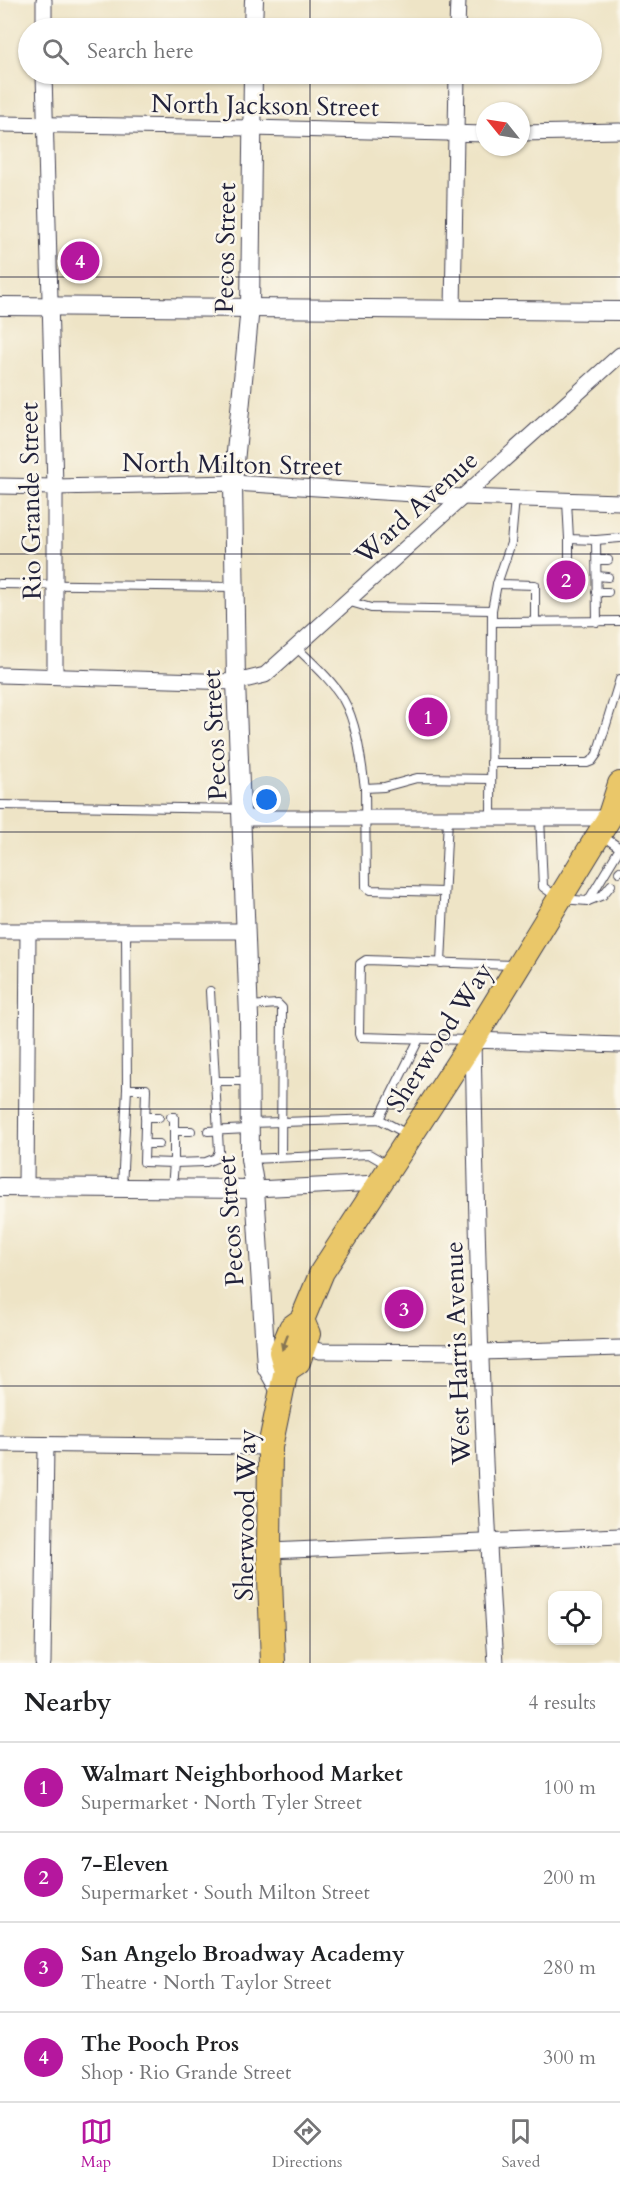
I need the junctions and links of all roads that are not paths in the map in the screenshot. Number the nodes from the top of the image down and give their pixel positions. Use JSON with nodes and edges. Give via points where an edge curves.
{"nodes":[{"id":1,"x":44,"y":0,"type":"edge"},
{"id":2,"x":254,"y":0,"type":"edge"},
{"id":3,"x":458,"y":0,"type":"edge"},
{"id":4,"x":44,"y":18,"type":"edge"},
{"id":5,"x":253,"y":18,"type":"edge"},
{"id":6,"x":458,"y":18,"type":"edge"},
{"id":7,"x":44,"y":84,"type":"edge"},
{"id":8,"x":253,"y":84,"type":"edge"},
{"id":9,"x":457,"y":84,"type":"edge"},
{"id":10,"x":0,"y":124,"type":"edge"},
{"id":11,"x":44,"y":124,"type":"junction"},
{"id":12,"x":252,"y":128,"type":"junction"},
{"id":13,"x":620,"y":131,"type":"edge"},
{"id":14,"x":530,"y":133,"type":"edge"},
{"id":15,"x":476,"y":134,"type":"edge"},
{"id":16,"x":456,"y":135,"type":"junction"},
{"id":17,"x":0,"y":306,"type":"edge"},
{"id":18,"x":50,"y":307,"type":"junction"},
{"id":19,"x":250,"y":308,"type":"junction"},
{"id":20,"x":453,"y":310,"type":"junction"},
{"id":21,"x":620,"y":311,"type":"edge"},
{"id":22,"x":620,"y":355,"type":"edge"},
{"id":23,"x":233,"y":483,"type":"junction"},
{"id":24,"x":0,"y":486,"type":"edge"},
{"id":25,"x":56,"y":487,"type":"junction"},
{"id":26,"x":464,"y":497,"type":"junction"},
{"id":27,"x":515,"y":498,"type":"junction"},
{"id":28,"x":567,"y":501,"type":"junction"},
{"id":29,"x":620,"y":502,"type":"edge"},
{"id":30,"x":620,"y":538,"type":"edge"},
{"id":31,"x":568,"y":539,"type":"junction"},
{"id":32,"x":596,"y":540,"type":"junction"},
{"id":33,"x":568,"y":557,"type":"dead end"},
{"id":34,"x":597,"y":560,"type":"junction"},
{"id":35,"x":608,"y":560,"type":"dead end"},
{"id":36,"x":597,"y":576,"type":"junction"},
{"id":37,"x":608,"y":577,"type":"dead end"},
{"id":38,"x":0,"y":584,"type":"edge"},
{"id":39,"x":497,"y":584,"type":"junction"},
{"id":40,"x":55,"y":585,"type":"junction"},
{"id":41,"x":235,"y":587,"type":"junction"},
{"id":42,"x":597,"y":592,"type":"junction"},
{"id":43,"x":608,"y":592,"type":"dead end"},
{"id":44,"x":347,"y":601,"type":"junction"},
{"id":45,"x":492,"y":610,"type":"junction"},
{"id":46,"x":535,"y":621,"type":"junction"},
{"id":47,"x":620,"y":621,"type":"edge"},
{"id":48,"x":492,"y":622,"type":"junction"},
{"id":49,"x":597,"y":622,"type":"junction"},
{"id":50,"x":296,"y":647,"type":"junction"},
{"id":51,"x":0,"y":675,"type":"edge"},
{"id":52,"x":55,"y":675,"type":"junction"},
{"id":53,"x":620,"y":679,"type":"edge"},
{"id":54,"x":236,"y":682,"type":"junction"},
{"id":55,"x":617,"y":696,"type":"edge"},
{"id":56,"x":491,"y":763,"type":"junction"},
{"id":57,"x":491,"y":779,"type":"junction"},
{"id":58,"x":620,"y":784,"type":"edge"},
{"id":59,"x":365,"y":788,"type":"junction"},
{"id":60,"x":0,"y":805,"type":"edge"},
{"id":61,"x":243,"y":813,"type":"junction"},
{"id":62,"x":366,"y":817,"type":"junction"},
{"id":63,"x":442,"y":817,"type":"junction"},
{"id":64,"x":490,"y":817,"type":"junction"},
{"id":65,"x":540,"y":817,"type":"junction"},
{"id":66,"x":609,"y":823,"type":"edge"},
{"id":67,"x":620,"y":848,"type":"edge"},
{"id":68,"x":611,"y":885,"type":"dead end"},
{"id":69,"x":444,"y":892,"type":"junction"},
{"id":70,"x":560,"y":899,"type":"junction"},
{"id":71,"x":588,"y":901,"type":"junction"},
{"id":72,"x":0,"y":931,"type":"edge"},
{"id":73,"x":28,"y":931,"type":"junction"},
{"id":74,"x":126,"y":931,"type":"junction"},
{"id":75,"x":244,"y":931,"type":"junction"},
{"id":76,"x":441,"y":963,"type":"junction"},
{"id":77,"x":519,"y":965,"type":"junction"},
{"id":78,"x":210,"y":991,"type":"dead end"},
{"id":79,"x":249,"y":1006,"type":"junction"},
{"id":80,"x":419,"y":1039,"type":"junction"},
{"id":81,"x":473,"y":1040,"type":"junction"},
{"id":82,"x":620,"y":1045,"type":"edge"},
{"id":83,"x":215,"y":1081,"type":"junction"},
{"id":84,"x":250,"y":1081,"type":"junction"},
{"id":85,"x":126,"y":1089,"type":"junction"},
{"id":86,"x":145,"y":1117,"type":"junction"},
{"id":87,"x":159,"y":1117,"type":"dead end"},
{"id":88,"x":171,"y":1117,"type":"dead end"},
{"id":89,"x":380,"y":1119,"type":"junction"},
{"id":90,"x":281,"y":1122,"type":"junction"},
{"id":91,"x":250,"y":1126,"type":"junction"},
{"id":92,"x":174,"y":1131,"type":"junction"},
{"id":93,"x":191,"y":1131,"type":"dead end"},
{"id":94,"x":208,"y":1131,"type":"dead end"},
{"id":95,"x":218,"y":1131,"type":"junction"},
{"id":96,"x":410,"y":1136,"type":"junction"},
{"id":97,"x":144,"y":1144,"type":"junction"},
{"id":98,"x":159,"y":1144,"type":"dead end"},
{"id":99,"x":281,"y":1157,"type":"junction"},
{"id":100,"x":250,"y":1159,"type":"junction"},
{"id":101,"x":174,"y":1163,"type":"junction"},
{"id":102,"x":384,"y":1174,"type":"junction"},
{"id":103,"x":0,"y":1187,"type":"edge"},
{"id":104,"x":26,"y":1187,"type":"junction"},
{"id":105,"x":122,"y":1188,"type":"junction"},
{"id":106,"x":172,"y":1188,"type":"junction"},
{"id":107,"x":255,"y":1189,"type":"junction"},
{"id":108,"x":302,"y":1320,"type":"junction"},
{"id":109,"x":303,"y":1347,"type":"junction"},
{"id":110,"x":620,"y":1348,"type":"edge"},
{"id":111,"x":480,"y":1352,"type":"junction"},
{"id":112,"x":283,"y":1380,"type":"junction"},
{"id":113,"x":0,"y":1444,"type":"edge"},
{"id":114,"x":46,"y":1445,"type":"junction"},
{"id":115,"x":270,"y":1447,"type":"junction"},
{"id":116,"x":620,"y":1536,"type":"edge"},
{"id":117,"x":488,"y":1542,"type":"junction"},
{"id":118,"x":269,"y":1551,"type":"junction"},
{"id":119,"x":43,"y":1663,"type":"edge"},
{"id":120,"x":273,"y":1663,"type":"edge"},
{"id":121,"x":496,"y":1663,"type":"edge"}],
"edges":[{"from":1,"to":4,"type":"street"},
{"from":2,"to":5,"type":"street"},
{"from":3,"to":6,"type":"street"},
{"from":7,"to":11,"type":"street","name":"Rio Grande Street"},
{"from":8,"to":12,"type":"street","name":"Pecos Street"},
{"from":9,"to":16,"type":"street"},
{"from":10,"to":11,"type":"street","name":"North Jackson Street"},
{"from":11,"to":12,"type":"street","name":"North Jackson Street"},
{"from":11,"to":18,"type":"street","name":"Rio Grande Street"},
{"from":12,"to":16,"type":"street","name":"North Jackson Street"},
{"from":12,"to":19,"type":"street","name":"Pecos Street"},
{"from":13,"to":14,"type":"street"},
{"from":15,"to":16,"type":"street","name":"North Jackson Street"},
{"from":16,"to":20,"type":"street"},
{"from":17,"to":18,"type":"street"},
{"from":18,"to":19,"type":"street"},
{"from":18,"to":25,"type":"street","name":"Rio Grande Street"},
{"from":19,"to":20,"type":"street"},
{"from":19,"to":23,"type":"street","name":"Pecos Street"},
{"from":20,"to":21,"type":"street"},
{"from":22,"to":26,"type":"street","name":"Ward Avenue"},
{"from":23,"to":25,"type":"street","name":"North Milton Street"},
{"from":23,"to":26,"type":"street","name":"North Milton Street"},
{"from":23,"to":41,"type":"street","name":"Pecos Street"},
{"from":24,"to":25,"type":"street","name":"North Milton Street"},
{"from":25,"to":40,"type":"street","name":"Rio Grande Street"},
{"from":26,"to":27,"type":"street","name":"North Milton Street"},
{"from":26,"to":44,"type":"street","name":"Ward Avenue"},
{"from":27,"to":28,"type":"street","name":"North Milton Street"},
{"from":27,"to":39,"type":"lane","via":[[511,543]]},
{"from":28,"to":29,"type":"street","name":"North Milton Street"},
{"from":28,"to":31,"type":"lane"},
{"from":30,"to":32,"type":"lane"},
{"from":31,"to":32,"type":"lane"},
{"from":31,"to":33,"type":"lane"},
{"from":32,"to":34,"type":"lane"},
{"from":34,"to":35,"type":"lane"},
{"from":34,"to":36,"type":"lane"},
{"from":36,"to":37,"type":"lane"},
{"from":36,"to":42,"type":"lane"},
{"from":38,"to":40,"type":"lane"},
{"from":39,"to":45,"type":"lane"},
{"from":39,"to":46,"type":"lane","via":[[535,585]]},
{"from":40,"to":41,"type":"lane"},
{"from":40,"to":52,"type":"street","name":"Rio Grande Street"},
{"from":41,"to":54,"type":"street","name":"Pecos Street"},
{"from":42,"to":43,"type":"lane"},
{"from":42,"to":49,"type":"lane"},
{"from":44,"to":45,"type":"lane","via":[[371,608]]},
{"from":44,"to":50,"type":"street","name":"Ward Avenue"},
{"from":45,"to":48,"type":"lane"},
{"from":46,"to":48,"type":"lane"},
{"from":46,"to":49,"type":"lane"},
{"from":47,"to":49,"type":"lane"},
{"from":48,"to":56,"type":"lane"},
{"from":50,"to":54,"type":"street","name":"Ward Avenue","via":[[266,675]]},
{"from":50,"to":59,"type":"lane","via":[[343,699],[357,738]]},
{"from":51,"to":52,"type":"street","name":"Ward Avenue"},
{"from":52,"to":54,"type":"street","name":"Ward Avenue"},
{"from":53,"to":55,"type":"lane"},
{"from":54,"to":61,"type":"street","name":"Pecos Street"},
{"from":55,"to":56,"type":"lane","via":[[592,761]]},
{"from":56,"to":57,"type":"lane"},
{"from":57,"to":59,"type":"lane","via":[[417,778],[384,788]]},
{"from":57,"to":64,"type":"lane"},
{"from":58,"to":66,"type":"main road","name":"Sherwood Way"},
{"from":59,"to":62,"type":"lane"},
{"from":60,"to":61,"type":"lane"},
{"from":61,"to":62,"type":"street"},
{"from":61,"to":75,"type":"street","name":"Pecos Street"},
{"from":62,"to":63,"type":"street"},
{"from":62,"to":69,"type":"lane","via":[[366,887]]},
{"from":63,"to":64,"type":"street"},
{"from":63,"to":69,"type":"lane"},
{"from":64,"to":65,"type":"street"},
{"from":65,"to":66,"type":"street"},
{"from":65,"to":70,"type":"lane","via":[[543,887]]},
{"from":66,"to":67,"type":"lane"},
{"from":66,"to":70,"type":"main road","name":"Sherwood Way"},
{"from":67,"to":71,"type":"lane"},
{"from":68,"to":71,"type":"lane","via":[[603,895]]},
{"from":69,"to":76,"type":"lane"},
{"from":70,"to":71,"type":"lane"},
{"from":70,"to":77,"type":"main road","name":"Sherwood Way"},
{"from":72,"to":73,"type":"street"},
{"from":73,"to":74,"type":"street"},
{"from":73,"to":104,"type":"street"},
{"from":74,"to":75,"type":"street"},
{"from":74,"to":85,"type":"lane"},
{"from":75,"to":79,"type":"street","name":"Pecos Street"},
{"from":76,"to":77,"type":"lane"},
{"from":76,"to":80,"type":"lane","via":[[366,960],[360,964],[360,1037]]},
{"from":77,"to":81,"type":"main road","name":"Sherwood Way"},
{"from":78,"to":83,"type":"lane"},
{"from":79,"to":84,"type":"street","name":"Pecos Street"},
{"from":79,"to":90,"type":"lane","via":[[278,1004],[282,1008]]},
{"from":80,"to":81,"type":"lane"},
{"from":80,"to":89,"type":"lane"},
{"from":81,"to":82,"type":"street"},
{"from":81,"to":96,"type":"main road","name":"Sherwood Way"},
{"from":81,"to":111,"type":"street","name":"West Harris Avenue"},
{"from":83,"to":84,"type":"lane"},
{"from":83,"to":95,"type":"lane"},
{"from":84,"to":91,"type":"street","name":"Pecos Street"},
{"from":85,"to":86,"type":"lane","via":[[146,1089]]},
{"from":85,"to":105,"type":"lane"},
{"from":86,"to":87,"type":"lane"},
{"from":86,"to":97,"type":"lane"},
{"from":88,"to":92,"type":"lane"},
{"from":89,"to":90,"type":"lane"},
{"from":89,"to":96,"type":"lane"},
{"from":90,"to":91,"type":"lane"},
{"from":90,"to":99,"type":"lane"},
{"from":91,"to":95,"type":"lane"},
{"from":91,"to":100,"type":"street","name":"Pecos Street"},
{"from":92,"to":93,"type":"lane"},
{"from":92,"to":101,"type":"lane"},
{"from":94,"to":95,"type":"lane"},
{"from":95,"to":101,"type":"lane","via":[[216,1158]]},
{"from":96,"to":102,"type":"main road","name":"Sherwood Way"},
{"from":97,"to":98,"type":"lane"},
{"from":97,"to":101,"type":"lane","via":[[144,1162]]},
{"from":99,"to":100,"type":"lane"},
{"from":99,"to":102,"type":"lane","via":[[369,1154]]},
{"from":100,"to":107,"type":"street","name":"Pecos Street"},
{"from":101,"to":106,"type":"lane"},
{"from":102,"to":107,"type":"street"},
{"from":102,"to":108,"type":"main road","name":"Sherwood Way","via":[[322,1272]]},
{"from":103,"to":104,"type":"street"},
{"from":104,"to":105,"type":"street"},
{"from":105,"to":106,"type":"street"},
{"from":106,"to":107,"type":"street"},
{"from":107,"to":112,"type":"street","name":"Pecos Street","via":[[266,1366]]},
{"from":108,"to":109,"type":"main road","name":"Sherwood Way","via":[[308,1334]]},
{"from":108,"to":112,"type":"main road","name":"Sherwood Way","one_way":true,"via":[[291,1328],[281,1352]]},
{"from":109,"to":111,"type":"street","via":[[320,1352]]},
{"from":109,"to":112,"type":"main road","name":"Sherwood Way","via":[[298,1362]]},
{"from":110,"to":111,"type":"street"},
{"from":111,"to":117,"type":"street","name":"West Harris Avenue"},
{"from":112,"to":115,"type":"main road","name":"Sherwood Way"},
{"from":113,"to":114,"type":"street"},
{"from":114,"to":115,"type":"street"},
{"from":114,"to":119,"type":"street"},
{"from":115,"to":118,"type":"main road","name":"Sherwood Way"},
{"from":116,"to":117,"type":"street"},
{"from":117,"to":118,"type":"street"},
{"from":117,"to":121,"type":"street","name":"West Harris Avenue"},
{"from":118,"to":120,"type":"main road","name":"Sherwood Way"}]}
